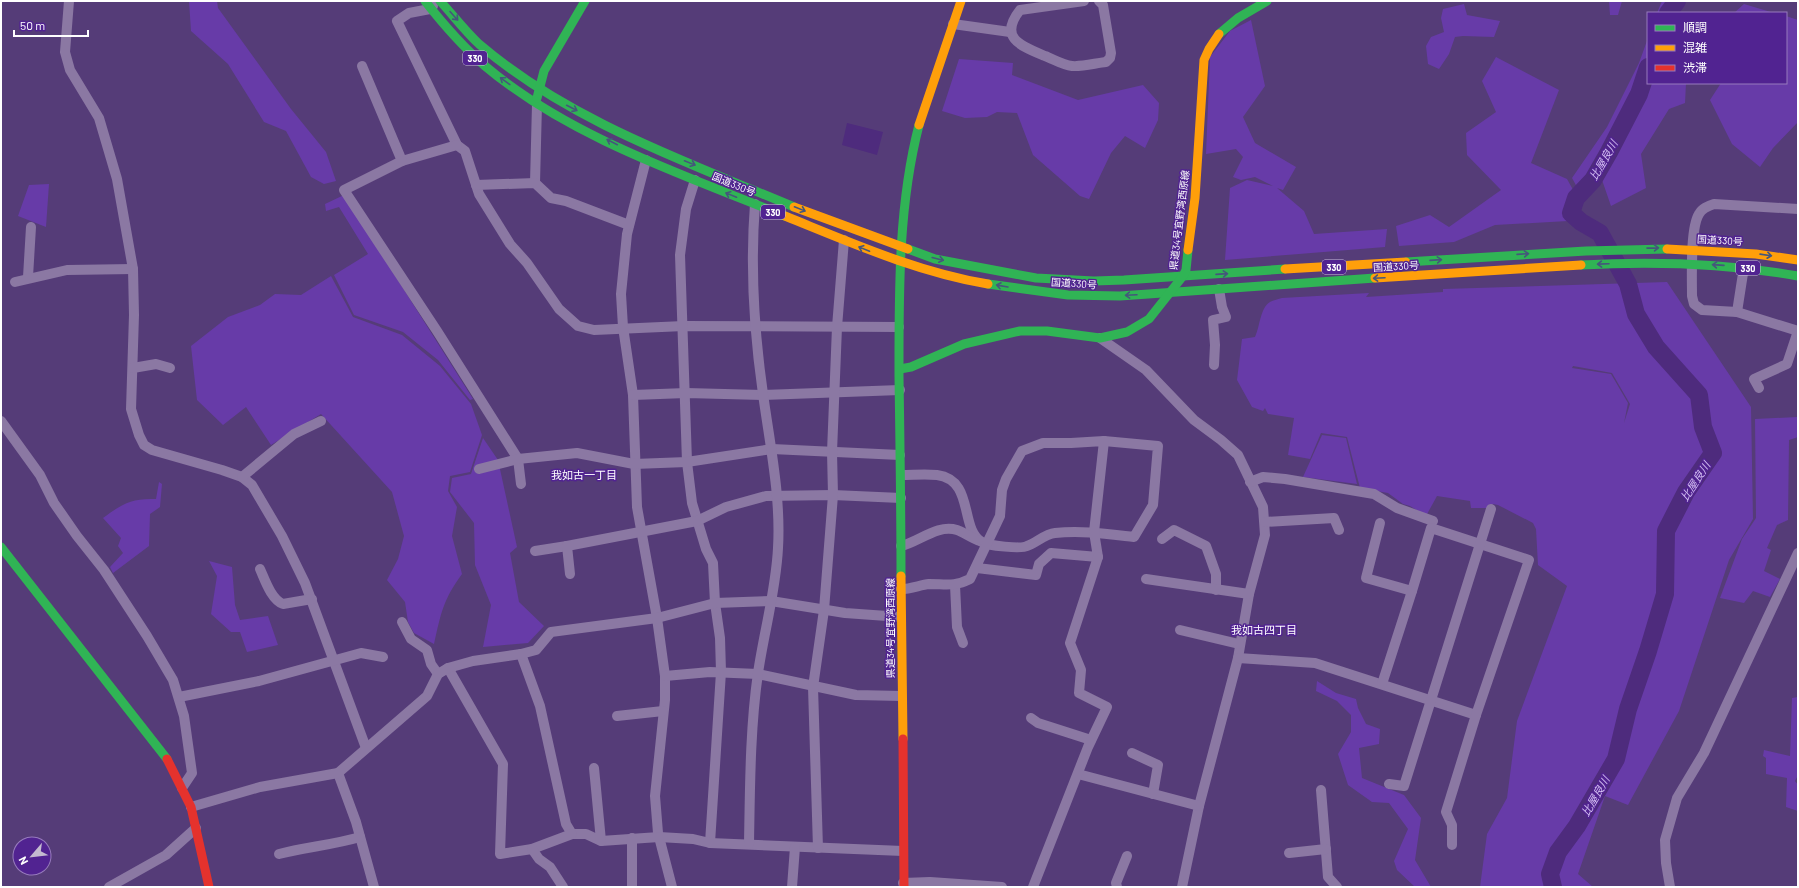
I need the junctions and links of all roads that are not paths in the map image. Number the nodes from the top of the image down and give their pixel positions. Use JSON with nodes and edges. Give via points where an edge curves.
{"nodes":[{"id":1,"x":69,"y":1,"type":"edge"},
{"id":2,"x":440,"y":1,"type":"edge"},
{"id":3,"x":585,"y":1,"type":"edge"},
{"id":4,"x":961,"y":1,"type":"edge"},
{"id":5,"x":1084,"y":1,"type":"edge"},
{"id":6,"x":1099,"y":1,"type":"edge"},
{"id":7,"x":1267,"y":1,"type":"edge"},
{"id":8,"x":427,"y":5,"type":"edge"},
{"id":9,"x":953,"y":24,"type":"junction"},
{"id":10,"x":1010,"y":32,"type":"junction"},
{"id":11,"x":362,"y":66,"type":"dead end"},
{"id":12,"x":538,"y":89,"type":"junction"},
{"id":13,"x":537,"y":104,"type":"junction"},
{"id":14,"x":457,"y":145,"type":"junction"},
{"id":15,"x":646,"y":160,"type":"junction"},
{"id":16,"x":402,"y":161,"type":"junction"},
{"id":17,"x":695,"y":180,"type":"junction"},
{"id":18,"x":535,"y":183,"type":"junction"},
{"id":19,"x":476,"y":185,"type":"junction"},
{"id":20,"x":755,"y":204,"type":"junction"},
{"id":21,"x":1798,"y":209,"type":"edge"},
{"id":22,"x":629,"y":225,"type":"junction"},
{"id":23,"x":31,"y":227,"type":"dead end"},
{"id":24,"x":844,"y":240,"type":"junction"},
{"id":25,"x":901,"y":247,"type":"junction"},
{"id":26,"x":1798,"y":260,"type":"edge"},
{"id":27,"x":901,"y":262,"type":"junction"},
{"id":28,"x":1744,"y":267,"type":"junction"},
{"id":29,"x":132,"y":269,"type":"junction"},
{"id":30,"x":1183,"y":276,"type":"junction"},
{"id":31,"x":1798,"y":276,"type":"edge"},
{"id":32,"x":28,"y":277,"type":"junction"},
{"id":33,"x":15,"y":282,"type":"dead end"},
{"id":34,"x":1220,"y":289,"type":"junction"},
{"id":35,"x":1170,"y":293,"type":"junction"},
{"id":36,"x":1737,"y":312,"type":"junction"},
{"id":37,"x":684,"y":326,"type":"junction"},
{"id":38,"x":623,"y":327,"type":"junction"},
{"id":39,"x":755,"y":327,"type":"junction"},
{"id":40,"x":837,"y":327,"type":"junction"},
{"id":41,"x":899,"y":327,"type":"junction"},
{"id":42,"x":1798,"y":331,"type":"edge"},
{"id":43,"x":1100,"y":338,"type":"junction"},
{"id":44,"x":1214,"y":365,"type":"dead end"},
{"id":45,"x":133,"y":368,"type":"junction"},
{"id":46,"x":170,"y":368,"type":"dead end"},
{"id":47,"x":900,"y":369,"type":"junction"},
{"id":48,"x":1759,"y":388,"type":"dead end"},
{"id":49,"x":900,"y":390,"type":"junction"},
{"id":50,"x":835,"y":392,"type":"junction"},
{"id":51,"x":686,"y":393,"type":"junction"},
{"id":52,"x":763,"y":395,"type":"junction"},
{"id":53,"x":633,"y":396,"type":"junction"},
{"id":54,"x":1,"y":421,"type":"edge"},
{"id":55,"x":321,"y":421,"type":"dead end"},
{"id":56,"x":1104,"y":441,"type":"junction"},
{"id":57,"x":772,"y":449,"type":"junction"},
{"id":58,"x":832,"y":452,"type":"junction"},
{"id":59,"x":900,"y":455,"type":"junction"},
{"id":60,"x":518,"y":459,"type":"junction"},
{"id":61,"x":687,"y":462,"type":"junction"},
{"id":62,"x":634,"y":464,"type":"junction"},
{"id":63,"x":480,"y":469,"type":"dead end"},
{"id":64,"x":901,"y":475,"type":"junction"},
{"id":65,"x":242,"y":477,"type":"junction"},
{"id":66,"x":1250,"y":482,"type":"junction"},
{"id":67,"x":521,"y":484,"type":"dead end"},
{"id":68,"x":833,"y":495,"type":"junction"},
{"id":69,"x":777,"y":496,"type":"junction"},
{"id":70,"x":901,"y":498,"type":"junction"},
{"id":71,"x":1491,"y":509,"type":"dead end"},
{"id":72,"x":697,"y":521,"type":"junction"},
{"id":73,"x":1433,"y":521,"type":"dead end"},
{"id":74,"x":1265,"y":522,"type":"junction"},
{"id":75,"x":1380,"y":523,"type":"dead end"},
{"id":76,"x":1339,"y":530,"type":"dead end"},
{"id":77,"x":641,"y":531,"type":"junction"},
{"id":78,"x":1094,"y":532,"type":"junction"},
{"id":79,"x":1162,"y":539,"type":"dead end"},
{"id":80,"x":985,"y":543,"type":"junction"},
{"id":81,"x":1479,"y":545,"type":"junction"},
{"id":82,"x":567,"y":546,"type":"junction"},
{"id":83,"x":900,"y":546,"type":"junction"},
{"id":84,"x":1,"y":547,"type":"edge"},
{"id":85,"x":535,"y":551,"type":"dead end"},
{"id":86,"x":1798,"y":553,"type":"edge"},
{"id":87,"x":1098,"y":557,"type":"junction"},
{"id":88,"x":976,"y":568,"type":"junction"},
{"id":89,"x":260,"y":569,"type":"dead end"},
{"id":90,"x":570,"y":574,"type":"dead end"},
{"id":91,"x":1146,"y":579,"type":"dead end"},
{"id":92,"x":955,"y":585,"type":"junction"},
{"id":93,"x":901,"y":588,"type":"junction"},
{"id":94,"x":1216,"y":590,"type":"junction"},
{"id":95,"x":1412,"y":591,"type":"junction"},
{"id":96,"x":1249,"y":594,"type":"junction"},
{"id":97,"x":312,"y":599,"type":"junction"},
{"id":98,"x":771,"y":601,"type":"junction"},
{"id":99,"x":715,"y":603,"type":"junction"},
{"id":100,"x":824,"y":610,"type":"junction"},
{"id":101,"x":901,"y":617,"type":"junction"},
{"id":102,"x":657,"y":618,"type":"junction"},
{"id":103,"x":402,"y":622,"type":"dead end"},
{"id":104,"x":1180,"y":630,"type":"dead end"},
{"id":105,"x":963,"y":643,"type":"dead end"},
{"id":106,"x":1239,"y":644,"type":"junction"},
{"id":107,"x":521,"y":654,"type":"junction"},
{"id":108,"x":383,"y":657,"type":"dead end"},
{"id":109,"x":1238,"y":658,"type":"junction"},
{"id":110,"x":334,"y":662,"type":"junction"},
{"id":111,"x":448,"y":668,"type":"junction"},
{"id":112,"x":721,"y":672,"type":"junction"},
{"id":113,"x":438,"y":674,"type":"junction"},
{"id":114,"x":758,"y":674,"type":"junction"},
{"id":115,"x":665,"y":676,"type":"junction"},
{"id":116,"x":1382,"y":684,"type":"junction"},
{"id":117,"x":813,"y":687,"type":"junction"},
{"id":118,"x":902,"y":696,"type":"junction"},
{"id":119,"x":179,"y":697,"type":"junction"},
{"id":120,"x":1430,"y":700,"type":"junction"},
{"id":121,"x":663,"y":710,"type":"junction"},
{"id":122,"x":1476,"y":715,"type":"junction"},
{"id":123,"x":616,"y":716,"type":"dead end"},
{"id":124,"x":1030,"y":718,"type":"dead end"},
{"id":125,"x":1091,"y":740,"type":"junction"},
{"id":126,"x":366,"y":748,"type":"junction"},
{"id":127,"x":1132,"y":753,"type":"dead end"},
{"id":128,"x":594,"y":768,"type":"dead end"},
{"id":129,"x":338,"y":773,"type":"junction"},
{"id":130,"x":1078,"y":774,"type":"junction"},
{"id":131,"x":1389,"y":784,"type":"dead end"},
{"id":132,"x":182,"y":788,"type":"junction"},
{"id":133,"x":1321,"y":790,"type":"dead end"},
{"id":134,"x":1153,"y":794,"type":"junction"},
{"id":135,"x":1199,"y":806,"type":"junction"},
{"id":136,"x":190,"y":807,"type":"junction"},
{"id":137,"x":196,"y":828,"type":"junction"},
{"id":138,"x":572,"y":834,"type":"junction"},
{"id":139,"x":360,"y":837,"type":"junction"},
{"id":140,"x":659,"y":837,"type":"junction"},
{"id":141,"x":632,"y":838,"type":"junction"},
{"id":142,"x":601,"y":840,"type":"junction"},
{"id":143,"x":710,"y":843,"type":"junction"},
{"id":144,"x":749,"y":844,"type":"junction"},
{"id":145,"x":1452,"y":845,"type":"dead end"},
{"id":146,"x":795,"y":847,"type":"junction"},
{"id":147,"x":818,"y":848,"type":"junction"},
{"id":148,"x":532,"y":849,"type":"junction"},
{"id":149,"x":1326,"y":849,"type":"junction"},
{"id":150,"x":903,"y":851,"type":"junction"},
{"id":151,"x":1289,"y":853,"type":"dead end"},
{"id":152,"x":279,"y":854,"type":"dead end"},
{"id":153,"x":1127,"y":856,"type":"dead end"},
{"id":154,"x":904,"y":885,"type":"edge"},
{"id":155,"x":109,"y":887,"type":"edge"},
{"id":156,"x":209,"y":887,"type":"edge"},
{"id":157,"x":374,"y":887,"type":"edge"},
{"id":158,"x":563,"y":887,"type":"edge"},
{"id":159,"x":632,"y":887,"type":"edge"},
{"id":160,"x":672,"y":887,"type":"edge"},
{"id":161,"x":792,"y":887,"type":"edge"},
{"id":162,"x":1002,"y":887,"type":"edge"},
{"id":163,"x":1033,"y":887,"type":"edge"},
{"id":164,"x":1117,"y":887,"type":"edge"},
{"id":165,"x":1182,"y":887,"type":"edge"},
{"id":166,"x":1337,"y":887,"type":"edge"},
{"id":167,"x":1670,"y":887,"type":"edge"}],
"edges":[{"from":1,"to":29,"type":"street","via":[[65,52],[70,70],[99,118],[117,178]]},
{"from":2,"to":8,"type":"street"},
{"from":2,"to":12,"type":"main road","name":"国道330号","number":"330","one_way":true,"via":[[478,43]]},
{"from":3,"to":12,"type":"main road","via":[[574,24],[542,71]]},
{"from":4,"to":9,"type":"main road","name":"県道34号宜野湾西原線"},
{"from":5,"to":10,"type":"street","via":[[1020,10],[1012,20]]},
{"from":6,"to":10,"type":"street","via":[[1103,5],[1111,53],[1106,62],[1072,66],[1028,49],[1016,42]]},
{"from":7,"to":30,"type":"main road","name":"県道34号宜野湾西原線","via":[[1217,35],[1209,46],[1204,60],[1195,198]]},
{"from":13,"to":8,"type":"main road","name":"国道330号","number":"330","one_way":true,"via":[[471,55]]},
{"from":8,"to":14,"type":"street","via":[[398,21]]},
{"from":9,"to":10,"type":"street"},
{"from":9,"to":25,"type":"main road","name":"県道34号宜野湾西原線","via":[[916,133]]},
{"from":11,"to":16,"type":"street"},
{"from":12,"to":13,"type":"main road"},
{"from":12,"to":25,"type":"main road","name":"国道330号","number":"330","one_way":true,"via":[[587,116],[662,151],[801,210]]},
{"from":15,"to":13,"type":"main road","name":"国道330号","number":"330","one_way":true},
{"from":13,"to":18,"type":"street"},
{"from":14,"to":16,"type":"street"},
{"from":14,"to":19,"type":"street","via":[[465,151]]},
{"from":15,"to":17,"type":"main road","name":"国道330号","number":"330"},
{"from":15,"to":22,"type":"street"},
{"from":16,"to":60,"type":"street","via":[[344,190]]},
{"from":20,"to":17,"type":"main road","name":"国道330号","number":"330","one_way":true},
{"from":17,"to":37,"type":"street","via":[[686,209],[680,255]]},
{"from":18,"to":19,"type":"street"},
{"from":18,"to":22,"type":"street","via":[[551,198],[566,201]]},
{"from":19,"to":38,"type":"street","via":[[510,244],[559,308],[578,326],[594,330]]},
{"from":20,"to":24,"type":"main road","name":"国道330号","number":"330"},
{"from":20,"to":39,"type":"street","via":[[752,253]]},
{"from":21,"to":36,"type":"street","via":[[1714,204],[1707,206],[1699,214],[1694,236],[1694,304],[1702,310]]},
{"from":22,"to":38,"type":"street","via":[[621,294]]},
{"from":23,"to":32,"type":"street"},
{"from":27,"to":24,"type":"main road","name":"国道330号","number":"330","one_way":true},
{"from":24,"to":40,"type":"street"},
{"from":25,"to":27,"type":"main road","name":"県道34号宜野湾西原線"},
{"from":25,"to":30,"type":"main road","name":"国道330号","number":"330","one_way":true,"via":[[935,259],[1036,278],[1094,281]]},
{"from":30,"to":26,"type":"main road","name":"国道330号","number":"330","one_way":true,"via":[[1626,249],[1748,252]]},
{"from":35,"to":27,"type":"main road","name":"国道330号","number":"330","one_way":true,"via":[[1097,296],[1023,290]]},
{"from":27,"to":41,"type":"main road","name":"県道34号宜野湾西原線"},
{"from":28,"to":31,"type":"main road","name":"国道330号","number":"330"},
{"from":28,"to":34,"type":"main road","name":"国道330号","number":"330","one_way":true,"via":[[1631,263]]},
{"from":28,"to":36,"type":"street"},
{"from":29,"to":32,"type":"street","via":[[67,270]]},
{"from":29,"to":45,"type":"street"},
{"from":30,"to":35,"type":"main road","name":"県道34号宜野湾西原線"},
{"from":32,"to":33,"type":"street"},
{"from":34,"to":35,"type":"main road","name":"国道330号","number":"330"},
{"from":34,"to":44,"type":"street","via":[[1226,317],[1213,320]]},
{"from":35,"to":43,"type":"main road","name":"県道34号宜野湾西原線","via":[[1143,324],[1127,332]]},
{"from":36,"to":42,"type":"street"},
{"from":37,"to":38,"type":"street"},
{"from":37,"to":39,"type":"street"},
{"from":37,"to":51,"type":"street"},
{"from":38,"to":53,"type":"street"},
{"from":39,"to":40,"type":"street"},
{"from":39,"to":52,"type":"street"},
{"from":40,"to":41,"type":"street"},
{"from":40,"to":50,"type":"street"},
{"from":41,"to":47,"type":"main road","name":"県道34号宜野湾西原線"},
{"from":42,"to":48,"type":"street","via":[[1787,364],[1754,379]]},
{"from":43,"to":47,"type":"main road","name":"県道34号宜野湾西原線","via":[[1047,331],[1020,331],[964,344],[911,367]]},
{"from":43,"to":66,"type":"street","via":[[1146,370],[1194,420],[1238,456]]},
{"from":45,"to":46,"type":"street","via":[[156,364]]},
{"from":45,"to":65,"type":"street","via":[[131,409],[144,445],[152,450]]},
{"from":47,"to":49,"type":"main road","name":"県道34号宜野湾西原線"},
{"from":49,"to":50,"type":"street"},
{"from":49,"to":59,"type":"main road","name":"県道34号宜野湾西原線"},
{"from":50,"to":52,"type":"street"},
{"from":50,"to":58,"type":"street"},
{"from":51,"to":52,"type":"street"},
{"from":51,"to":53,"type":"street"},
{"from":51,"to":61,"type":"street"},
{"from":52,"to":57,"type":"street"},
{"from":53,"to":62,"type":"street"},
{"from":54,"to":119,"type":"street","via":[[40,475],[54,503],[104,570],[173,680]]},
{"from":55,"to":65,"type":"street","via":[[294,434]]},
{"from":56,"to":78,"type":"street"},
{"from":56,"to":78,"type":"street","via":[[1158,446],[1153,505],[1134,537]]},
{"from":56,"to":80,"type":"street","via":[[1042,443],[1022,451],[1006,479],[1002,490],[1000,516]]},
{"from":57,"to":58,"type":"street"},
{"from":57,"to":61,"type":"street"},
{"from":57,"to":69,"type":"street"},
{"from":58,"to":59,"type":"street"},
{"from":58,"to":68,"type":"street"},
{"from":59,"to":64,"type":"main road","name":"県道34号宜野湾西原線"},
{"from":60,"to":62,"type":"street","via":[[576,453]]},
{"from":60,"to":63,"type":"street"},
{"from":60,"to":67,"type":"street"},
{"from":61,"to":62,"type":"street"},
{"from":61,"to":72,"type":"street"},
{"from":62,"to":77,"type":"street","via":[[636,508]]},
{"from":64,"to":70,"type":"main road","name":"県道34号宜野湾西原線"},
{"from":64,"to":80,"type":"street","via":[[939,475],[950,480],[962,495],[976,537]]},
{"from":65,"to":97,"type":"street","via":[[252,485],[282,536]]},
{"from":66,"to":73,"type":"street","via":[[1263,478],[1285,479],[1374,494],[1397,508]]},
{"from":66,"to":74,"type":"street","via":[[1263,507]]},
{"from":68,"to":69,"type":"street"},
{"from":68,"to":70,"type":"street"},
{"from":68,"to":100,"type":"street"},
{"from":69,"to":72,"type":"street","via":[[744,501]]},
{"from":69,"to":98,"type":"street","via":[[778,549]]},
{"from":70,"to":83,"type":"main road","name":"県道34号宜野湾西原線"},
{"from":71,"to":81,"type":"street"},
{"from":72,"to":77,"type":"street"},
{"from":72,"to":99,"type":"street","via":[[713,563]]},
{"from":74,"to":76,"type":"street","via":[[1334,518]]},
{"from":74,"to":96,"type":"street"},
{"from":75,"to":95,"type":"street","via":[[1366,578]]},
{"from":77,"to":82,"type":"street"},
{"from":77,"to":102,"type":"street"},
{"from":78,"to":80,"type":"street","via":[[1053,533],[1025,548]]},
{"from":78,"to":87,"type":"street"},
{"from":79,"to":94,"type":"street","via":[[1174,530],[1206,546],[1216,574]]},
{"from":80,"to":83,"type":"street","via":[[958,530],[942,530]]},
{"from":80,"to":88,"type":"street"},
{"from":81,"to":95,"type":"street","via":[[1431,528]]},
{"from":81,"to":120,"type":"street"},
{"from":81,"to":122,"type":"street","via":[[1529,560]]},
{"from":82,"to":85,"type":"street"},
{"from":82,"to":90,"type":"street"},
{"from":83,"to":93,"type":"main road","name":"県道34号宜野湾西原線"},
{"from":84,"to":132,"type":"main road","via":[[148,732],[167,758]]},
{"from":86,"to":167,"type":"street","via":[[1704,753],[1677,798],[1665,840]]},
{"from":87,"to":88,"type":"street","via":[[1051,553],[1039,564],[1036,575]]},
{"from":87,"to":125,"type":"street","via":[[1070,643],[1081,670],[1079,692],[1107,707]]},
{"from":88,"to":92,"type":"street","via":[[970,579]]},
{"from":89,"to":97,"type":"street","via":[[268,587],[280,603]]},
{"from":91,"to":94,"type":"street"},
{"from":92,"to":93,"type":"street","via":[[928,584],[913,589]]},
{"from":92,"to":105,"type":"street","via":[[957,627]]},
{"from":93,"to":101,"type":"main road","name":"県道34号宜野湾西原線"},
{"from":94,"to":96,"type":"street"},
{"from":95,"to":116,"type":"street"},
{"from":96,"to":106,"type":"street"},
{"from":97,"to":110,"type":"street"},
{"from":98,"to":99,"type":"street"},
{"from":98,"to":100,"type":"street"},
{"from":98,"to":114,"type":"street"},
{"from":99,"to":102,"type":"street"},
{"from":99,"to":112,"type":"street"},
{"from":100,"to":101,"type":"street"},
{"from":100,"to":117,"type":"street"},
{"from":101,"to":118,"type":"main road","name":"県道34号宜野湾西原線"},
{"from":102,"to":107,"type":"street","via":[[550,632],[536,650]]},
{"from":102,"to":115,"type":"street"},
{"from":103,"to":113,"type":"street","via":[[411,639],[427,650],[431,664]]},
{"from":104,"to":106,"type":"street"},
{"from":106,"to":109,"type":"street"},
{"from":107,"to":111,"type":"street","via":[[473,661]]},
{"from":107,"to":138,"type":"street","via":[[540,706],[566,824]]},
{"from":108,"to":110,"type":"street","via":[[361,653]]},
{"from":109,"to":116,"type":"street","via":[[1314,663]]},
{"from":109,"to":135,"type":"street"},
{"from":110,"to":119,"type":"street","via":[[259,681]]},
{"from":110,"to":126,"type":"street"},
{"from":111,"to":113,"type":"street"},
{"from":111,"to":148,"type":"street","via":[[502,764],[500,854]]},
{"from":112,"to":114,"type":"street"},
{"from":112,"to":115,"type":"street"},
{"from":112,"to":143,"type":"street"},
{"from":113,"to":126,"type":"street","via":[[427,696]]},
{"from":114,"to":117,"type":"street"},
{"from":114,"to":144,"type":"street","via":[[751,764]]},
{"from":115,"to":121,"type":"street"},
{"from":116,"to":120,"type":"street"},
{"from":117,"to":118,"type":"street","via":[[856,695]]},
{"from":117,"to":147,"type":"street"},
{"from":118,"to":150,"type":"main road","name":"県道34号宜野湾西原線"},
{"from":119,"to":132,"type":"street","via":[[192,773]]},
{"from":120,"to":122,"type":"street"},
{"from":120,"to":131,"type":"street","via":[[1404,786]]},
{"from":121,"to":123,"type":"street"},
{"from":121,"to":140,"type":"street","via":[[654,796]]},
{"from":122,"to":145,"type":"street","via":[[1446,812],[1452,825]]},
{"from":124,"to":125,"type":"street"},
{"from":125,"to":130,"type":"street"},
{"from":126,"to":129,"type":"street"},
{"from":127,"to":134,"type":"street","via":[[1158,765]]},
{"from":128,"to":142,"type":"street"},
{"from":129,"to":136,"type":"street","via":[[260,787]]},
{"from":129,"to":139,"type":"street"},
{"from":130,"to":134,"type":"street"},
{"from":130,"to":163,"type":"street"},
{"from":132,"to":136,"type":"main road"},
{"from":133,"to":149,"type":"street"},
{"from":134,"to":135,"type":"street"},
{"from":135,"to":165,"type":"street"},
{"from":136,"to":137,"type":"main road"},
{"from":137,"to":155,"type":"street","via":[[166,856]]},
{"from":137,"to":156,"type":"main road"},
{"from":138,"to":142,"type":"street","via":[[586,834]]},
{"from":138,"to":148,"type":"street"},
{"from":139,"to":152,"type":"street"},
{"from":139,"to":157,"type":"street"},
{"from":140,"to":141,"type":"street"},
{"from":140,"to":143,"type":"street"},
{"from":140,"to":160,"type":"street"},
{"from":141,"to":142,"type":"street"},
{"from":141,"to":159,"type":"street"},
{"from":143,"to":144,"type":"street"},
{"from":144,"to":146,"type":"street"},
{"from":146,"to":147,"type":"street"},
{"from":146,"to":161,"type":"street"},
{"from":147,"to":150,"type":"street"},
{"from":148,"to":158,"type":"street"},
{"from":149,"to":151,"type":"street"},
{"from":149,"to":166,"type":"street","via":[[1328,877]]},
{"from":150,"to":154,"type":"main road","name":"県道34号宜野湾西原線"},
{"from":153,"to":164,"type":"street","via":[[1116,883]]},
{"from":154,"to":162,"type":"street","via":[[930,882]]}]}
